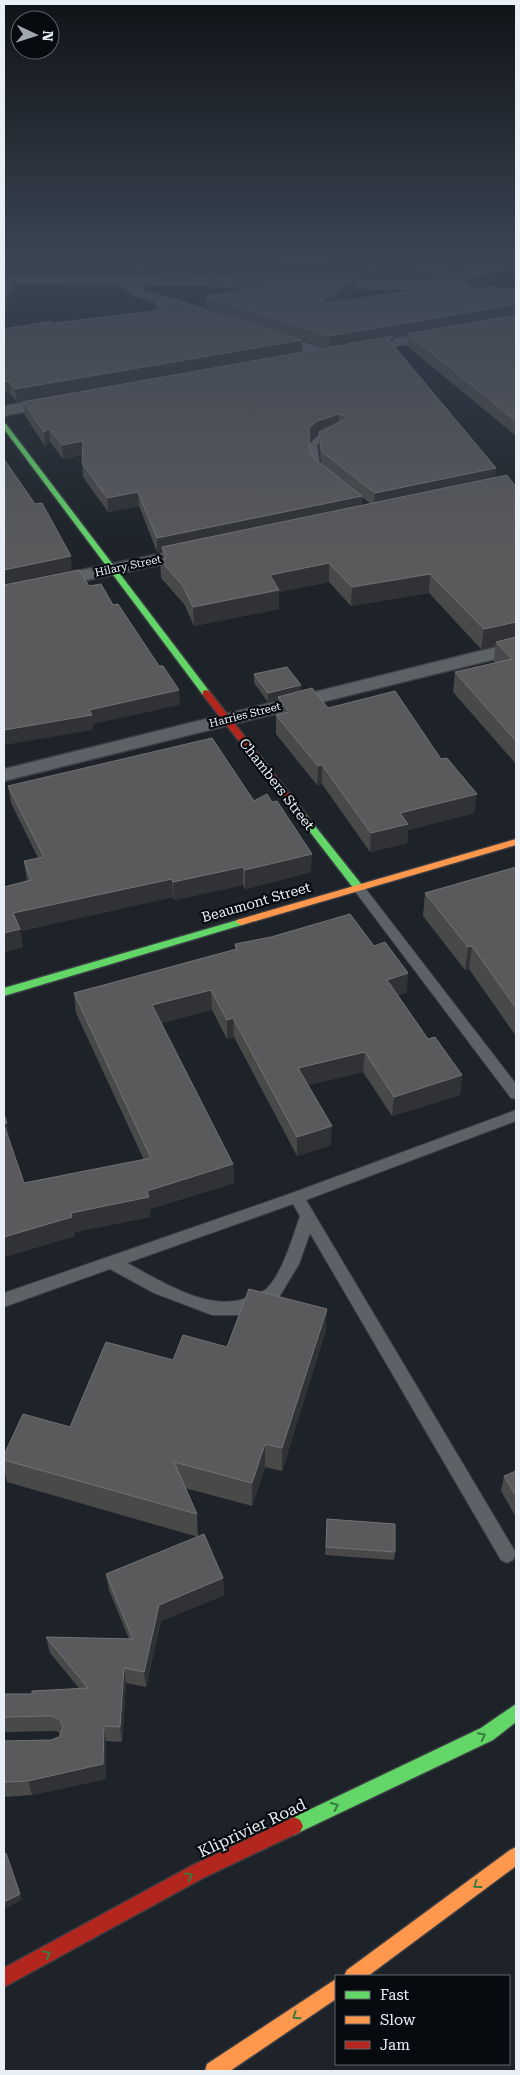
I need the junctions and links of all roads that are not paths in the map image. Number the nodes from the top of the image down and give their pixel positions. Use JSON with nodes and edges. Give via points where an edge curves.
{"nodes":[{"id":1,"x":305,"y":358,"type":"edge"},
{"id":2,"x":298,"y":359,"type":"edge"},
{"id":3,"x":72,"y":399,"type":"edge"},
{"id":4,"x":4,"y":411,"type":"edge"},
{"id":5,"x":4,"y":425,"type":"edge"},
{"id":6,"x":342,"y":431,"type":"edge"},
{"id":7,"x":330,"y":480,"type":"edge"},
{"id":8,"x":212,"y":548,"type":"edge"},
{"id":9,"x":115,"y":568,"type":"junction"},
{"id":10,"x":4,"y":592,"type":"edge"},
{"id":11,"x":516,"y":648,"type":"edge"},
{"id":12,"x":226,"y":719,"type":"junction"},
{"id":13,"x":4,"y":775,"type":"edge"},
{"id":14,"x":516,"y":842,"type":"edge"},
{"id":15,"x":358,"y":887,"type":"junction"},
{"id":16,"x":4,"y":992,"type":"edge"},
{"id":17,"x":516,"y":1094,"type":"edge"},
{"id":18,"x":516,"y":1115,"type":"edge"},
{"id":19,"x":297,"y":1197,"type":"junction"},
{"id":20,"x":308,"y":1216,"type":"junction"},
{"id":21,"x":110,"y":1262,"type":"junction"},
{"id":22,"x":4,"y":1300,"type":"edge"},
{"id":23,"x":507,"y":1554,"type":"dead end"},
{"id":24,"x":516,"y":1712,"type":"edge"},
{"id":25,"x":516,"y":1856,"type":"edge"},
{"id":26,"x":354,"y":1975,"type":"edge"},
{"id":27,"x":4,"y":1978,"type":"edge"},
{"id":28,"x":335,"y":1989,"type":"edge"},
{"id":29,"x":214,"y":2071,"type":"edge"}],
"edges":[{"from":1,"to":2,"type":"street"},
{"from":3,"to":4,"type":"street"},
{"from":5,"to":9,"type":"street","name":"Chambers Street"},
{"from":6,"to":7,"type":"lane","via":[[320,438],[313,445],[316,468]]},
{"from":8,"to":9,"type":"street","name":"Hilary Street"},
{"from":9,"to":10,"type":"street","name":"Hilary Street"},
{"from":9,"to":12,"type":"street","name":"Chambers Street"},
{"from":11,"to":12,"type":"street","name":"Harries Street"},
{"from":12,"to":13,"type":"street","name":"Harries Street"},
{"from":12,"to":15,"type":"street","name":"Chambers Street"},
{"from":14,"to":15,"type":"street","name":"Beaumont Street"},
{"from":15,"to":16,"type":"street","name":"Beaumont Street"},
{"from":15,"to":17,"type":"lane","name":"Chambers Street"},
{"from":18,"to":19,"type":"lane"},
{"from":19,"to":20,"type":"lane"},
{"from":19,"to":21,"type":"lane"},
{"from":20,"to":21,"type":"lane","via":[[291,1264],[272,1294],[242,1308],[212,1308],[160,1288]]},
{"from":20,"to":23,"type":"lane"},
{"from":21,"to":22,"type":"lane"},
{"from":27,"to":24,"type":"street","name":"Kliprivier Road","one_way":true,"via":[[197,1872],[487,1734]]},
{"from":25,"to":26,"type":"street","one_way":true},
{"from":28,"to":29,"type":"street","one_way":true}]}
